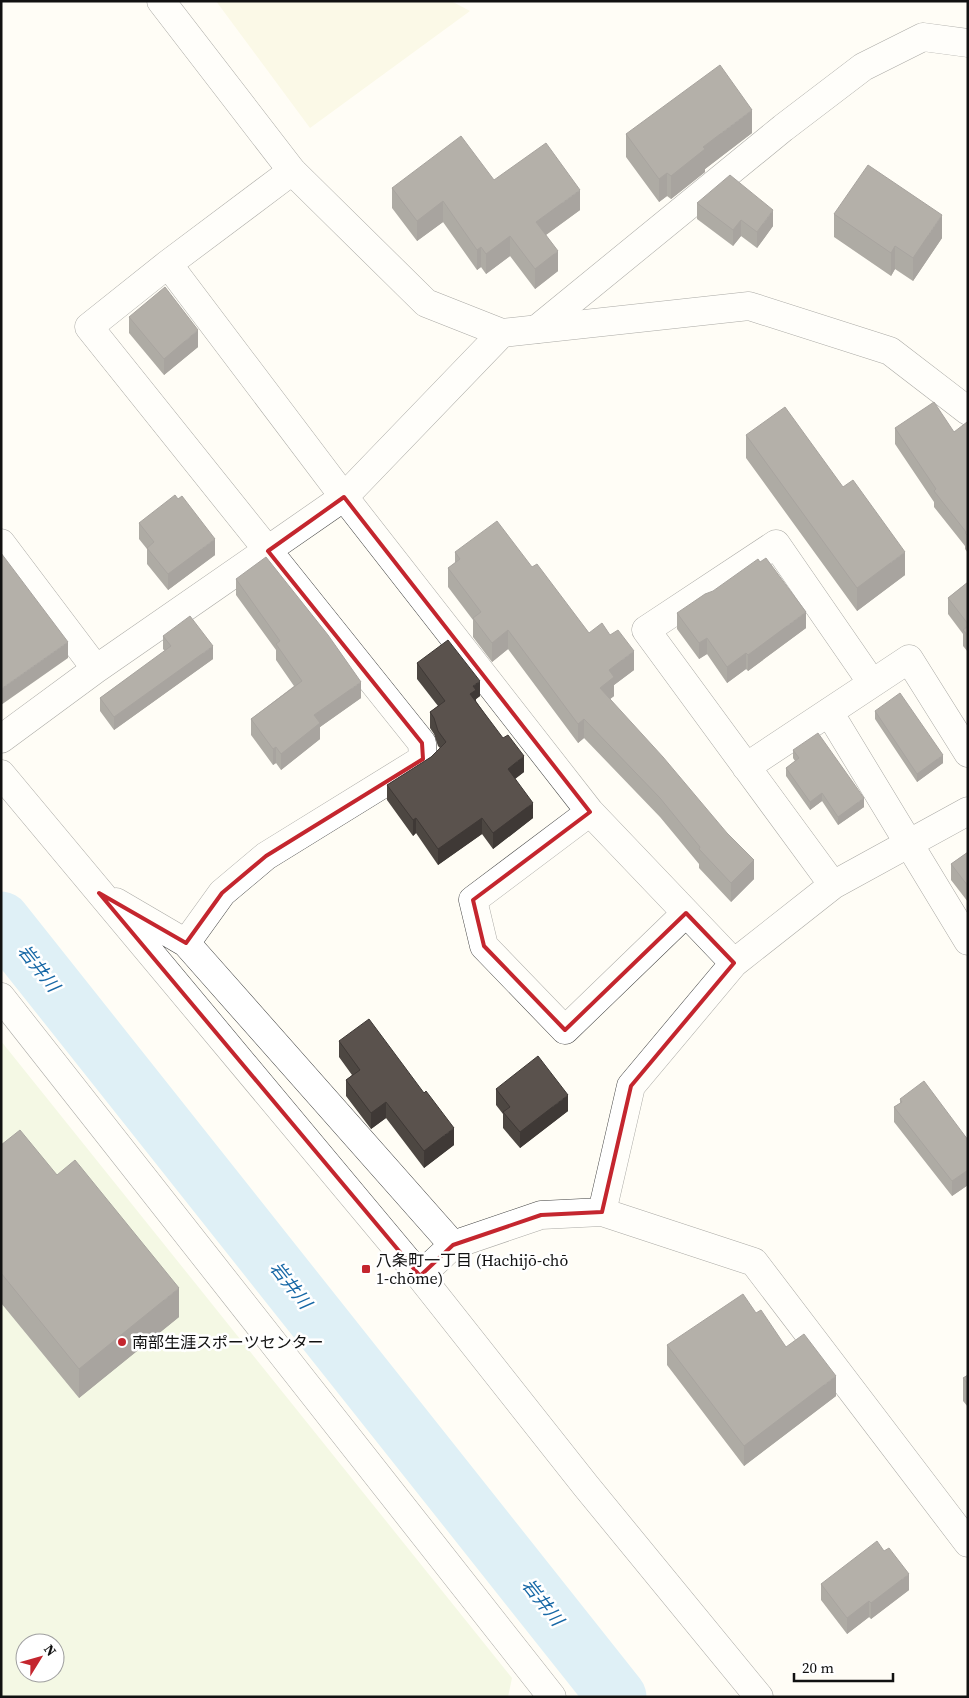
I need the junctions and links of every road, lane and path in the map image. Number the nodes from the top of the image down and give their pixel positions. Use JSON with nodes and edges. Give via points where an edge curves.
{"nodes":[{"id":1,"x":161,"y":1,"type":"edge"},
{"id":2,"x":968,"y":44,"type":"edge"},
{"id":3,"x":292,"y":171,"type":"junction"},
{"id":4,"x":168,"y":264,"type":"junction"},
{"id":5,"x":537,"y":329,"type":"junction"},
{"id":6,"x":502,"y":333,"type":"junction"},
{"id":7,"x":968,"y":412,"type":"edge"},
{"id":8,"x":344,"y":497,"type":"junction"},
{"id":9,"x":1,"y":543,"type":"edge"},
{"id":10,"x":268,"y":551,"type":"junction"},
{"id":11,"x":96,"y":669,"type":"junction"},
{"id":12,"x":872,"y":683,"type":"junction"},
{"id":13,"x":829,"y":712,"type":"junction"},
{"id":14,"x":1,"y":739,"type":"edge"},
{"id":15,"x":968,"y":753,"type":"edge"},
{"id":16,"x":746,"y":767,"type":"junction"},
{"id":17,"x":1,"y":774,"type":"edge"},
{"id":18,"x":968,"y":811,"type":"edge"},
{"id":19,"x":590,"y":812,"type":"junction"},
{"id":20,"x":907,"y":844,"type":"junction"},
{"id":21,"x":832,"y":885,"type":"junction"},
{"id":22,"x":99,"y":893,"type":"junction"},
{"id":23,"x":686,"y":913,"type":"junction"},
{"id":24,"x":968,"y":941,"type":"edge"},
{"id":25,"x":186,"y":943,"type":"junction"},
{"id":26,"x":734,"y":963,"type":"junction"},
{"id":27,"x":1,"y":997,"type":"edge"},
{"id":28,"x":602,"y":1212,"type":"junction"},
{"id":29,"x":453,"y":1245,"type":"junction"},
{"id":30,"x":420,"y":1276,"type":"junction"},
{"id":31,"x":968,"y":1543,"type":"edge"},
{"id":32,"x":552,"y":1697,"type":"edge"},
{"id":33,"x":759,"y":1697,"type":"edge"}],
"edges":[{"from":1,"to":3,"type":"street"},
{"from":2,"to":5,"type":"street","via":[[923,37],[863,67],[783,128]]},
{"from":3,"to":4,"type":"street"},
{"from":3,"to":6,"type":"street","via":[[426,303]]},
{"from":4,"to":8,"type":"street"},
{"from":4,"to":10,"type":"street","via":[[89,327]]},
{"from":5,"to":6,"type":"street"},
{"from":5,"to":7,"type":"street","via":[[749,306],[890,351]]},
{"from":6,"to":8,"type":"street"},
{"from":8,"to":10,"type":"street"},
{"from":8,"to":19,"type":"street"},
{"from":9,"to":11,"type":"street"},
{"from":10,"to":11,"type":"street"},
{"from":10,"to":25,"type":"street","via":[[422,742],[423,759],[266,856],[222,892]]},
{"from":11,"to":14,"type":"street"},
{"from":12,"to":13,"type":"street"},
{"from":12,"to":15,"type":"street","via":[[909,659]]},
{"from":12,"to":16,"type":"street","via":[[776,544],[646,630]]},
{"from":13,"to":16,"type":"street"},
{"from":13,"to":20,"type":"street"},
{"from":16,"to":21,"type":"street"},
{"from":17,"to":22,"type":"street"},
{"from":18,"to":20,"type":"street"},
{"from":19,"to":23,"type":"street"},
{"from":19,"to":23,"type":"street","via":[[473,900],[484,946],[565,1030]]},
{"from":20,"to":21,"type":"street"},
{"from":20,"to":24,"type":"street"},
{"from":21,"to":26,"type":"street"},
{"from":22,"to":25,"type":"street"},
{"from":22,"to":30,"type":"street"},
{"from":23,"to":26,"type":"street"},
{"from":25,"to":29,"type":"street"},
{"from":26,"to":28,"type":"street","via":[[631,1086]]},
{"from":27,"to":32,"type":"street"},
{"from":28,"to":29,"type":"street","via":[[541,1215]]},
{"from":28,"to":31,"type":"street","via":[[754,1262]]},
{"from":29,"to":30,"type":"street"},
{"from":30,"to":33,"type":"street"}]}
